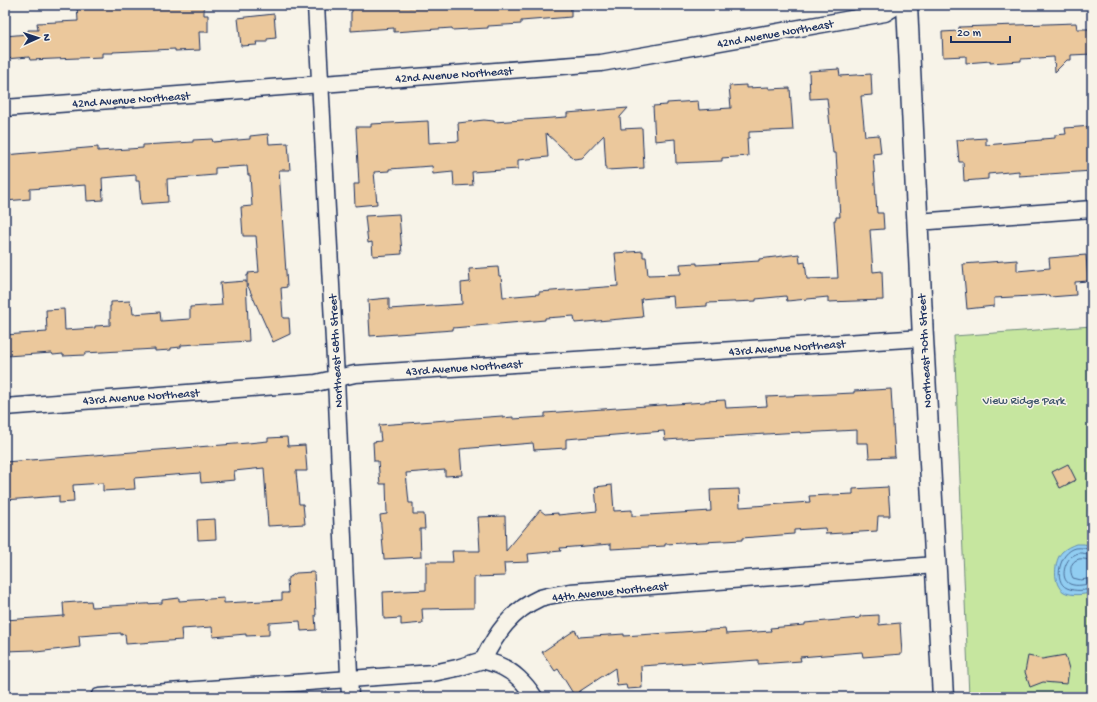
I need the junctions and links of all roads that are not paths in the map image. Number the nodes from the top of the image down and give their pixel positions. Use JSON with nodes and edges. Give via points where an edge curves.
{"nodes":[{"id":1,"x":316,"y":5,"type":"edge"},
{"id":2,"x":898,"y":5,"type":"edge"},
{"id":3,"x":907,"y":5,"type":"edge"},
{"id":4,"x":321,"y":84,"type":"junction"},
{"id":5,"x":5,"y":108,"type":"edge"},
{"id":6,"x":1092,"y":209,"type":"edge"},
{"id":7,"x":917,"y":222,"type":"junction"},
{"id":8,"x":923,"y":338,"type":"junction"},
{"id":9,"x":336,"y":378,"type":"junction"},
{"id":10,"x":5,"y":407,"type":"edge"},
{"id":11,"x":936,"y":565,"type":"junction"},
{"id":12,"x":483,"y":660,"type":"junction"},
{"id":13,"x":349,"y":680,"type":"junction"},
{"id":14,"x":99,"y":697,"type":"edge"},
{"id":15,"x":350,"y":697,"type":"edge"},
{"id":16,"x":534,"y":697,"type":"edge"},
{"id":17,"x":943,"y":697,"type":"edge"}],
"edges":[{"from":1,"to":4,"type":"street","name":"Northeast 68th Street"},
{"from":2,"to":4,"type":"street","name":"42nd Avenue Northeast","via":[[885,13],[601,63]]},
{"from":3,"to":7,"type":"street","name":"Northeast 70th Street"},
{"from":4,"to":5,"type":"street","name":"42nd Avenue Northeast"},
{"from":4,"to":9,"type":"street","name":"Northeast 68th Street"},
{"from":6,"to":7,"type":"street"},
{"from":7,"to":8,"type":"street","name":"Northeast 70th Street"},
{"from":8,"to":9,"type":"street","name":"43rd Avenue Northeast","via":[[355,374]]},
{"from":8,"to":11,"type":"street","name":"Northeast 70th Street"},
{"from":9,"to":10,"type":"street","name":"43rd Avenue Northeast","via":[[316,383]]},
{"from":9,"to":13,"type":"street","name":"Northeast 68th Street"},
{"from":11,"to":12,"type":"street","name":"44th Avenue Northeast","via":[[555,594],[540,598],[512,616],[493,640]]},
{"from":11,"to":17,"type":"street","name":"Northeast 70th Street"},
{"from":12,"to":13,"type":"street","via":[[433,673]]},
{"from":12,"to":16,"type":"street","via":[[508,671],[525,685]]},
{"from":13,"to":14,"type":"street"},
{"from":13,"to":15,"type":"street","name":"Northeast 68th Street"}]}
